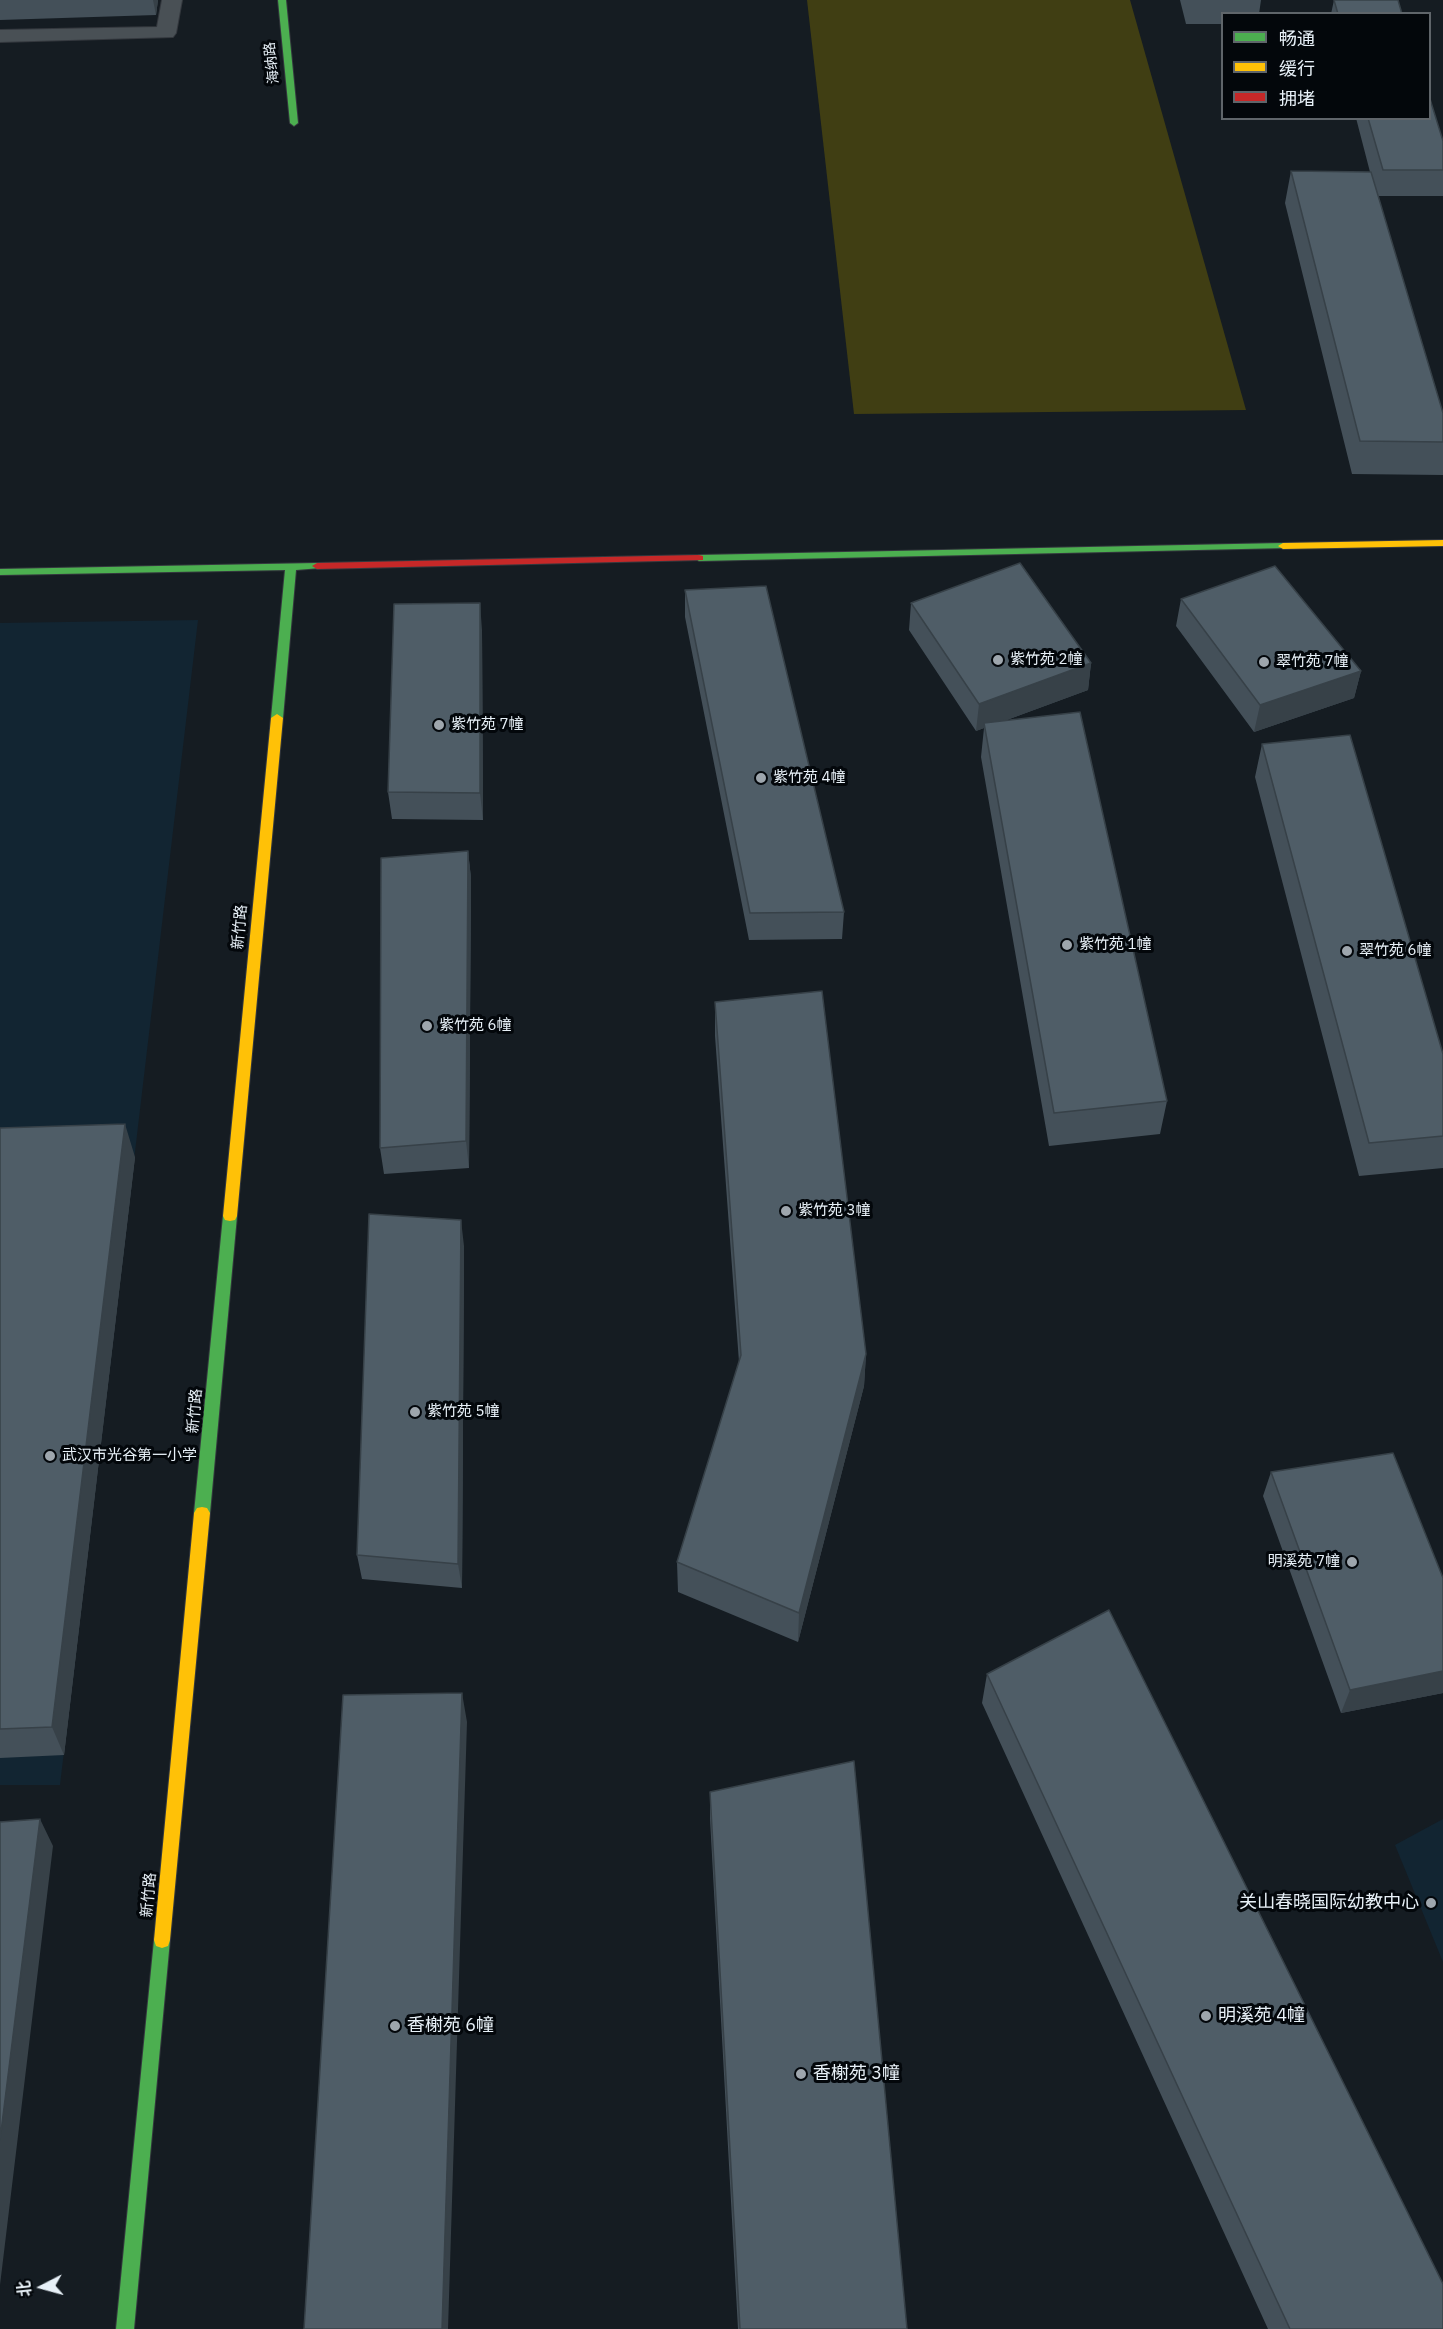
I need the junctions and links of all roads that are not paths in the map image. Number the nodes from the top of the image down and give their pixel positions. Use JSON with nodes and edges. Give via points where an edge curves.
{"nodes":[{"id":1,"x":172,"y":0,"type":"edge"},
{"id":2,"x":282,"y":0,"type":"edge"},
{"id":3,"x":0,"y":36,"type":"edge"},
{"id":4,"x":294,"y":123,"type":"dead end"},
{"id":5,"x":1443,"y":543,"type":"edge"},
{"id":6,"x":291,"y":568,"type":"junction"},
{"id":7,"x":0,"y":572,"type":"edge"},
{"id":8,"x":125,"y":2329,"type":"edge"}],
"edges":[{"from":1,"to":3,"type":"lane","via":[[166,33]]},
{"from":2,"to":4,"type":"main road","name":"海纳路"},
{"from":5,"to":6,"type":"main road"},
{"from":6,"to":7,"type":"main road"},
{"from":6,"to":8,"type":"main road","name":"新竹路"}]}
